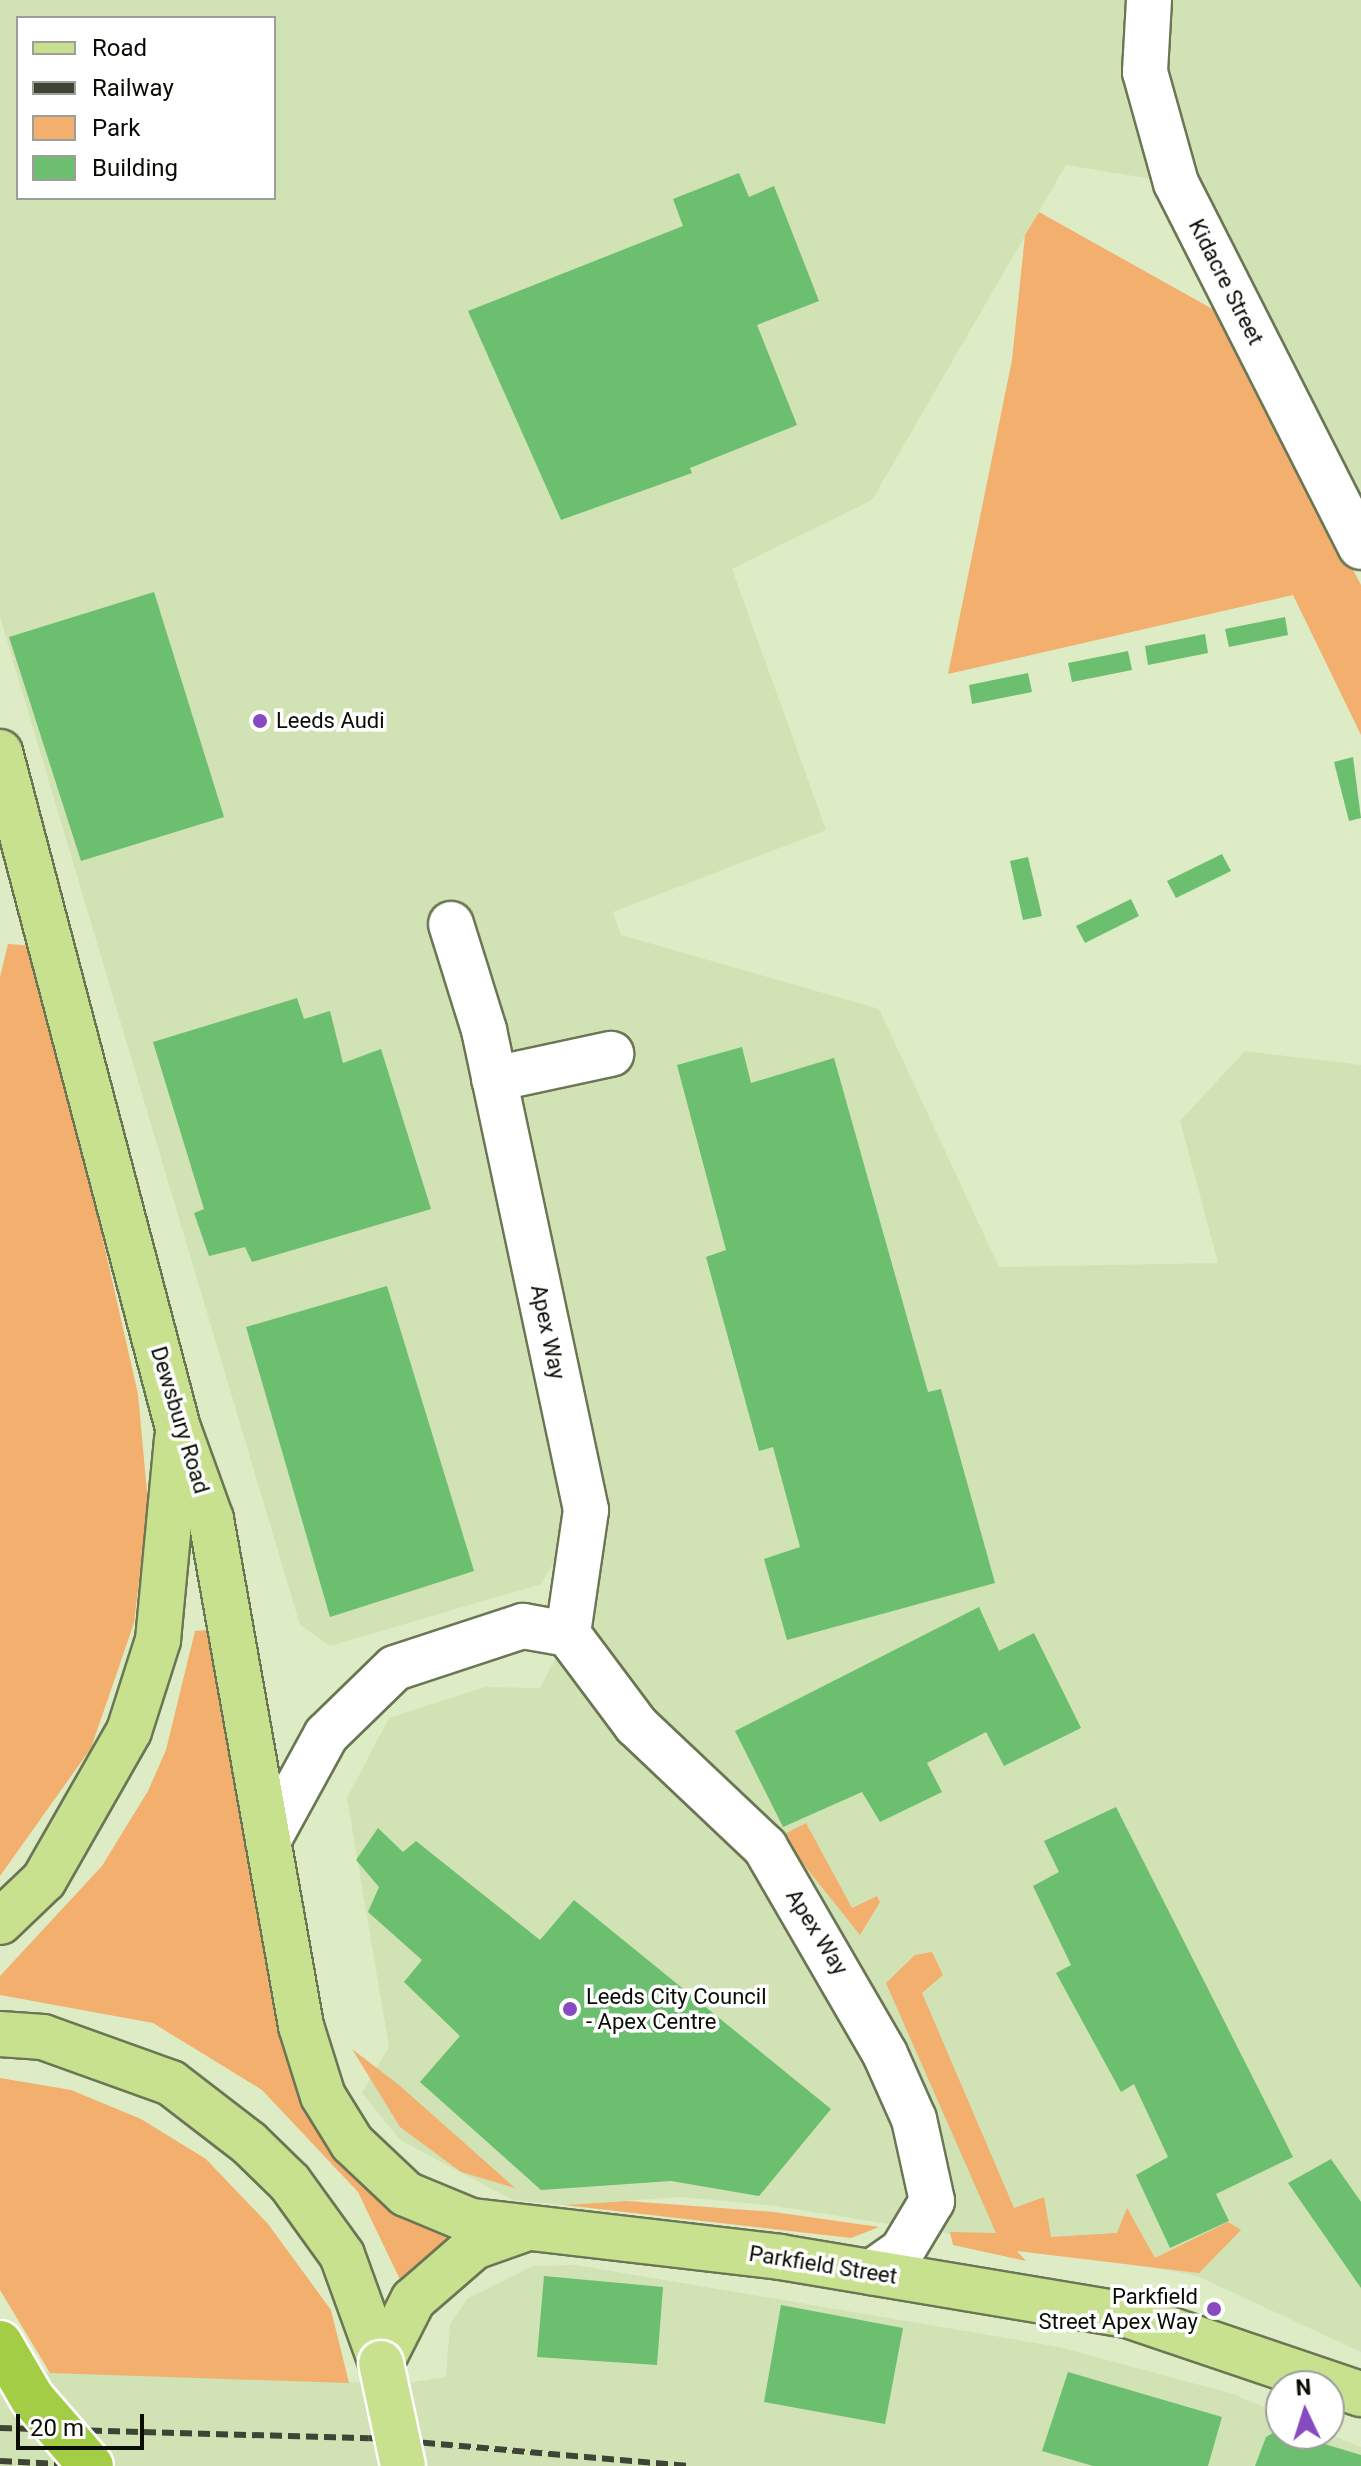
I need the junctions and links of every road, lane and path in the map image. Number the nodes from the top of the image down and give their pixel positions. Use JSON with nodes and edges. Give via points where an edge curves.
{"nodes":[{"id":1,"x":1149,"y":0,"type":"edge"},
{"id":2,"x":1361,"y":547,"type":"edge"},
{"id":3,"x":0,"y":752,"type":"edge"},
{"id":4,"x":451,"y":924,"type":"dead end"},
{"id":5,"x":611,"y":1054,"type":"dead end"},
{"id":6,"x":494,"y":1079,"type":"junction"},
{"id":7,"x":178,"y":1428,"type":"junction"},
{"id":8,"x":568,"y":1634,"type":"junction"},
{"id":9,"x":268,"y":1841,"type":"junction"},
{"id":10,"x":0,"y":1922,"type":"edge"},
{"id":11,"x":0,"y":2034,"type":"edge"},
{"id":12,"x":323,"y":2096,"type":"joint"},
{"id":13,"x":528,"y":2227,"type":"junction"},
{"id":14,"x":872,"y":2272,"type":"junction"},
{"id":15,"x":0,"y":2343,"type":"edge"},
{"id":16,"x":381,"y":2363,"type":"junction"},
{"id":17,"x":1361,"y":2394,"type":"edge"},
{"id":18,"x":91,"y":2466,"type":"edge"},
{"id":19,"x":403,"y":2466,"type":"edge"}],
"edges":[{"from":1,"to":2,"type":"street","name":"Kidacre Street","via":[[1145,72],[1176,183]]},
{"from":3,"to":7,"type":"main road","name":"Dewsbury Road"},
{"from":4,"to":6,"type":"street","name":"Apex Way"},
{"from":5,"to":6,"type":"street"},
{"from":6,"to":8,"type":"street","name":"Apex Way","via":[[586,1510]]},
{"from":7,"to":9,"type":"main road","name":"Dewsbury Road","via":[[225,1576]]},
{"from":7,"to":10,"type":"main road","via":[[158,1640],[129,1731],[44,1880]]},
{"from":8,"to":9,"type":"street","via":[[523,1626],[395,1668],[326,1735]]},
{"from":8,"to":14,"type":"street","name":"Apex Way","via":[[636,1725],[765,1847],[885,2054],[914,2119],[932,2201],[902,2251]]},
{"from":9,"to":12,"type":"main road","name":"Dewsbury Road","via":[[301,2026]]},
{"from":11,"to":16,"type":"main road","via":[[43,2037],[171,2083],[249,2143],[290,2183],[342,2255]]},
{"from":12,"to":13,"type":"main road","name":"Parkfield Street","via":[[352,2143],[406,2194],[471,2221]]},
{"from":13,"to":14,"type":"main road","name":"Parkfield Street"},
{"from":13,"to":16,"type":"main road","via":[[474,2247],[413,2300]]},
{"from":14,"to":17,"type":"main road","name":"Parkfield Street","via":[[1127,2315]]},
{"from":15,"to":18,"type":"highway","bridge":true,"via":[[32,2398]]},
{"from":16,"to":19,"type":"main road","bridge":true}]}
